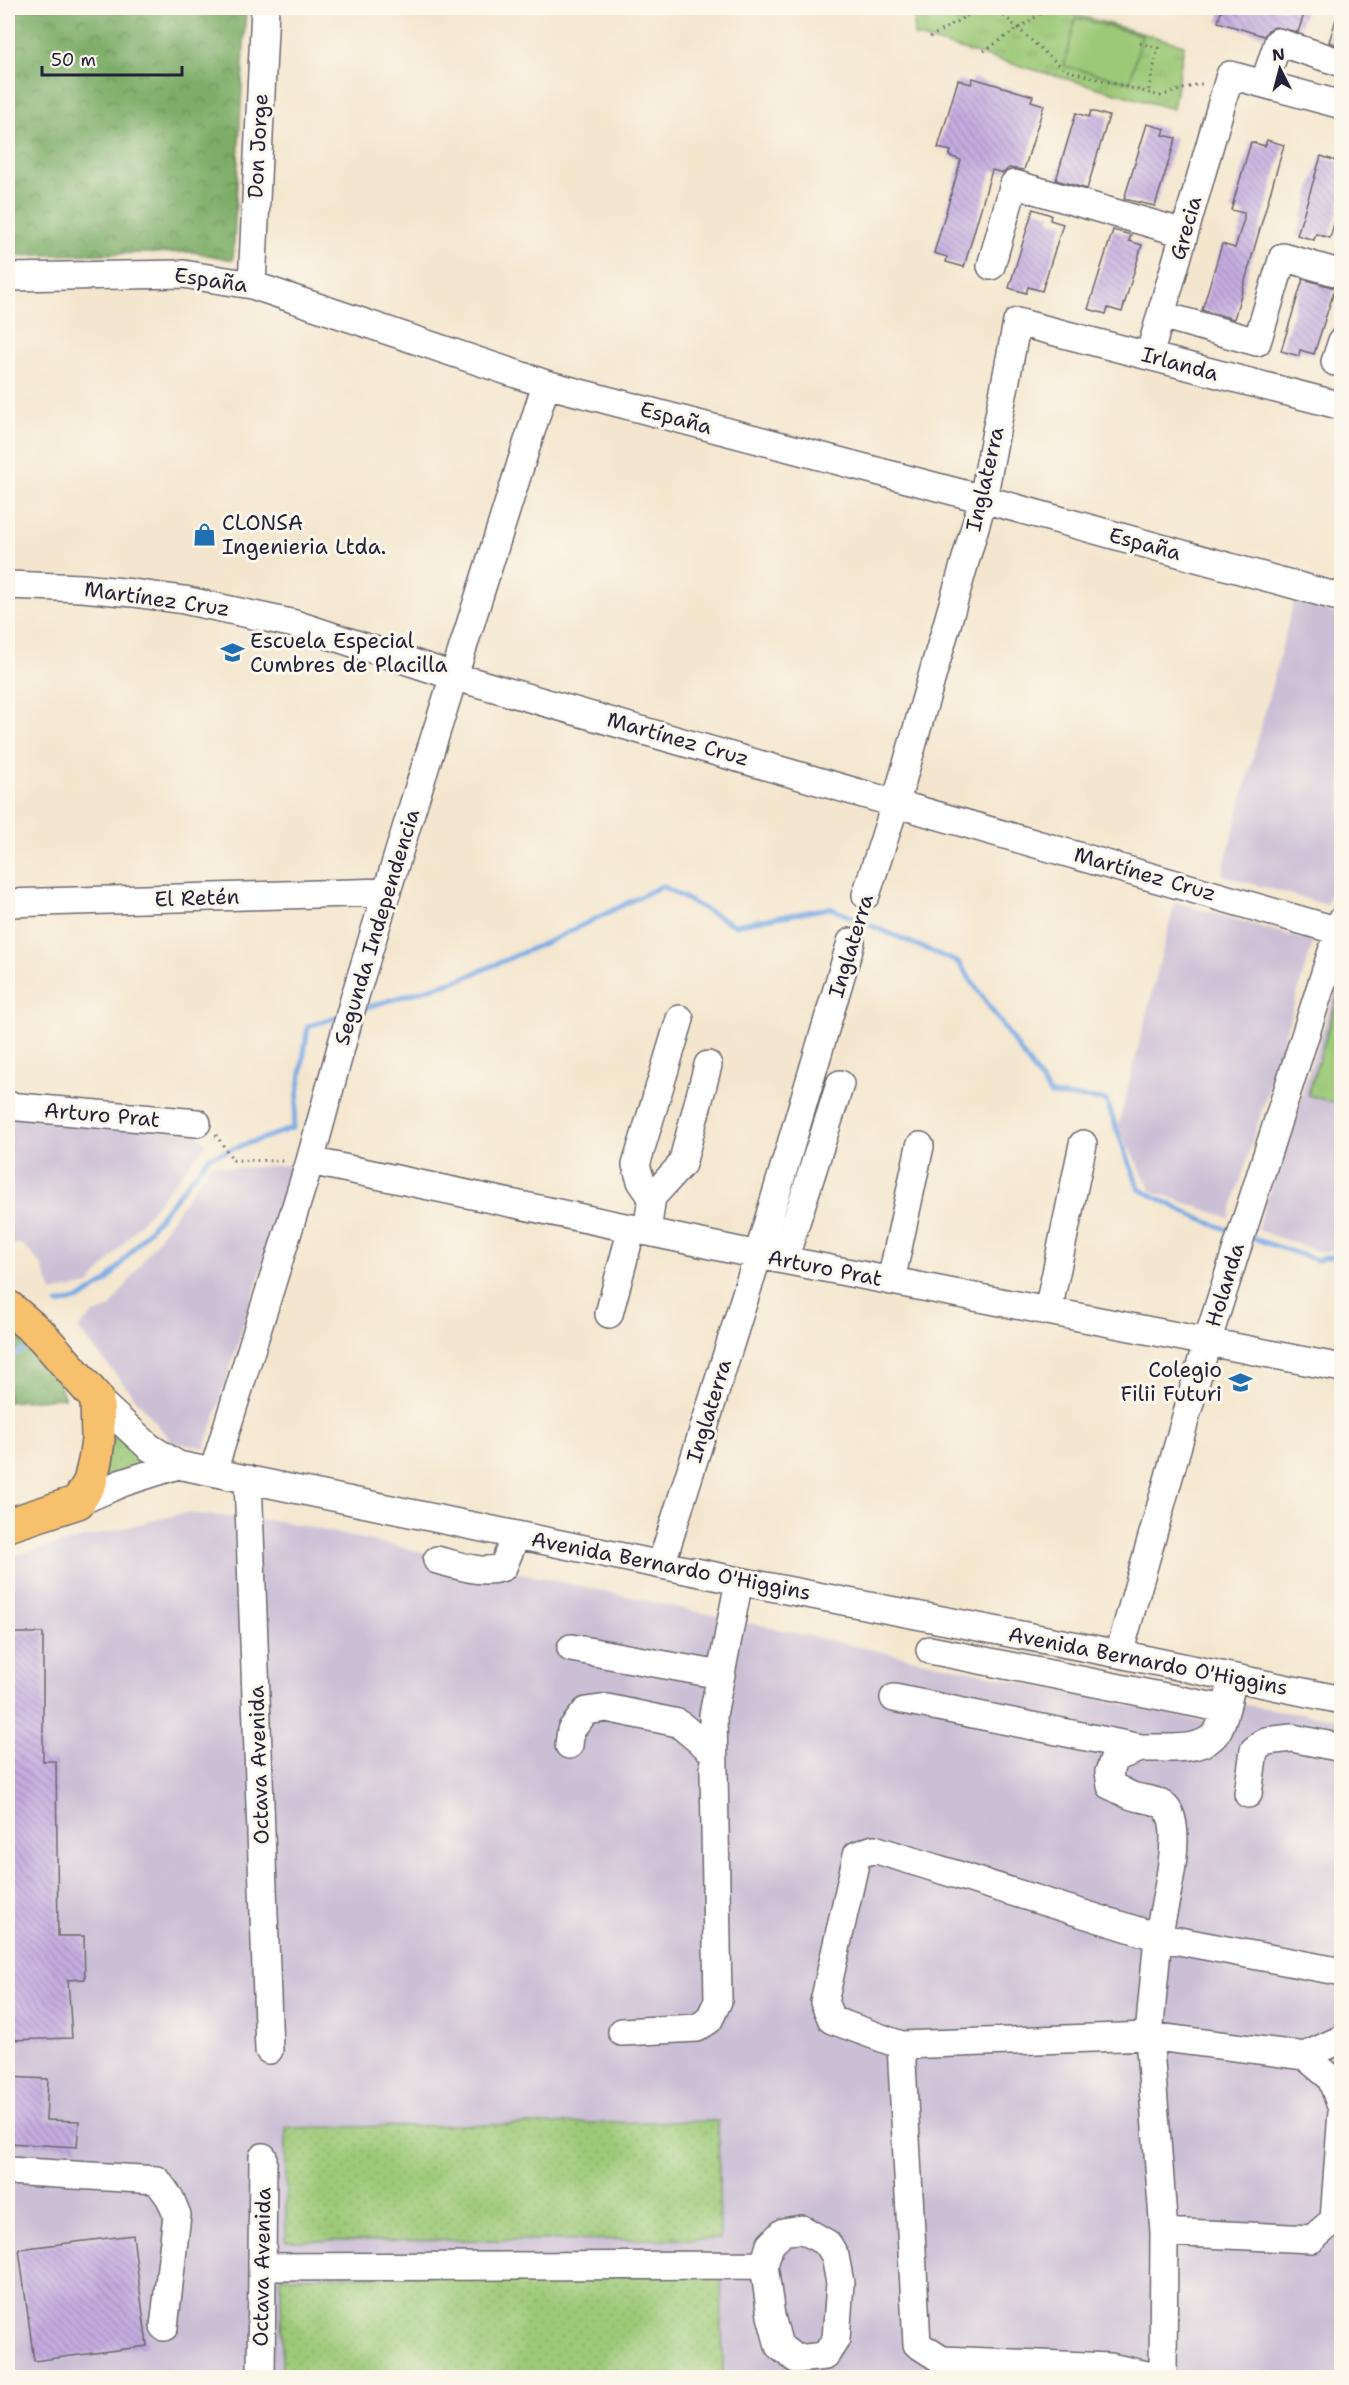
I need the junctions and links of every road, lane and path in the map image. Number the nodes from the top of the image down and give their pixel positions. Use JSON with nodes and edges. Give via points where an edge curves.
{"nodes":[{"id":1,"x":265,"y":8,"type":"edge"},
{"id":2,"x":980,"y":8,"type":"edge"},
{"id":3,"x":995,"y":8,"type":"edge"},
{"id":4,"x":1043,"y":12,"type":"dead end"},
{"id":5,"x":1018,"y":28,"type":"junction"},
{"id":6,"x":930,"y":36,"type":"dead end"},
{"id":7,"x":1140,"y":43,"type":"dead end"},
{"id":8,"x":984,"y":51,"type":"dead end"},
{"id":9,"x":1341,"y":63,"type":"edge"},
{"id":10,"x":1264,"y":84,"type":"junction"},
{"id":11,"x":1148,"y":93,"type":"junction"},
{"id":12,"x":1225,"y":94,"type":"junction"},
{"id":13,"x":1341,"y":105,"type":"edge"},
{"id":14,"x":1184,"y":233,"type":"junction"},
{"id":15,"x":991,"y":266,"type":"dead end"},
{"id":16,"x":1341,"y":274,"type":"edge"},
{"id":17,"x":8,"y":277,"type":"edge"},
{"id":18,"x":252,"y":285,"type":"junction"},
{"id":19,"x":1161,"y":315,"type":"junction"},
{"id":20,"x":1017,"y":322,"type":"joint"},
{"id":21,"x":1149,"y":356,"type":"junction"},
{"id":22,"x":546,"y":384,"type":"junction"},
{"id":23,"x":1341,"y":406,"type":"edge"},
{"id":24,"x":984,"y":499,"type":"junction"},
{"id":25,"x":8,"y":585,"type":"edge"},
{"id":26,"x":1341,"y":598,"type":"edge"},
{"id":27,"x":453,"y":676,"type":"junction"},
{"id":28,"x":896,"y":802,"type":"junction"},
{"id":29,"x":387,"y":892,"type":"junction"},
{"id":30,"x":866,"y":895,"type":"dead end"},
{"id":31,"x":8,"y":903,"type":"edge"},
{"id":32,"x":1340,"y":927,"type":"edge"},
{"id":33,"x":851,"y":942,"type":"dead end"},
{"id":34,"x":680,"y":1019,"type":"dead end"},
{"id":35,"x":708,"y":1065,"type":"dead end"},
{"id":36,"x":840,"y":1084,"type":"dead end"},
{"id":37,"x":8,"y":1106,"type":"edge"},
{"id":38,"x":206,"y":1129,"type":"joint"},
{"id":39,"x":1083,"y":1144,"type":"dead end"},
{"id":40,"x":920,"y":1146,"type":"dead end"},
{"id":41,"x":310,"y":1161,"type":"junction"},
{"id":42,"x":652,"y":1197,"type":"junction"},
{"id":43,"x":640,"y":1230,"type":"junction"},
{"id":44,"x":771,"y":1257,"type":"junction"},
{"id":45,"x":891,"y":1281,"type":"junction"},
{"id":46,"x":8,"y":1307,"type":"edge"},
{"id":47,"x":1048,"y":1311,"type":"junction"},
{"id":48,"x":609,"y":1314,"type":"dead end"},
{"id":49,"x":1207,"y":1342,"type":"junction"},
{"id":50,"x":1341,"y":1368,"type":"edge"},
{"id":51,"x":97,"y":1399,"type":"junction"},
{"id":52,"x":178,"y":1465,"type":"junction"},
{"id":53,"x":213,"y":1472,"type":"junction"},
{"id":54,"x":248,"y":1479,"type":"junction"},
{"id":55,"x":78,"y":1502,"type":"junction"},
{"id":56,"x":8,"y":1525,"type":"edge"},
{"id":57,"x":516,"y":1535,"type":"junction"},
{"id":58,"x":437,"y":1560,"type":"dead end"},
{"id":59,"x":661,"y":1564,"type":"junction"},
{"id":60,"x":740,"y":1581,"type":"junction"},
{"id":61,"x":571,"y":1648,"type":"dead end"},
{"id":62,"x":930,"y":1650,"type":"dead end"},
{"id":63,"x":1119,"y":1654,"type":"junction"},
{"id":64,"x":721,"y":1675,"type":"junction"},
{"id":65,"x":1233,"y":1678,"type":"junction"},
{"id":66,"x":894,"y":1698,"type":"dead end"},
{"id":67,"x":1341,"y":1700,"type":"edge"},
{"id":68,"x":1225,"y":1709,"type":"junction"},
{"id":69,"x":569,"y":1744,"type":"dead end"},
{"id":70,"x":1141,"y":1748,"type":"junction"},
{"id":71,"x":1341,"y":1748,"type":"edge"},
{"id":72,"x":713,"y":1752,"type":"junction"},
{"id":73,"x":1248,"y":1794,"type":"dead end"},
{"id":74,"x":1158,"y":1937,"type":"junction"},
{"id":75,"x":1341,"y":1972,"type":"edge"},
{"id":76,"x":622,"y":2032,"type":"dead end"},
{"id":77,"x":1149,"y":2037,"type":"junction"},
{"id":78,"x":1341,"y":2039,"type":"edge"},
{"id":79,"x":901,"y":2045,"type":"junction"},
{"id":80,"x":269,"y":2050,"type":"dead end"},
{"id":81,"x":1305,"y":2056,"type":"junction"},
{"id":82,"x":1341,"y":2111,"type":"edge"},
{"id":83,"x":263,"y":2157,"type":"dead end"},
{"id":84,"x":8,"y":2170,"type":"edge"},
{"id":85,"x":1164,"y":2232,"type":"junction"},
{"id":86,"x":764,"y":2265,"type":"dead end"},
{"id":87,"x":262,"y":2267,"type":"junction"},
{"id":88,"x":164,"y":2327,"type":"dead end"},
{"id":89,"x":261,"y":2378,"type":"edge"},
{"id":90,"x":1162,"y":2378,"type":"edge"}],
"edges":[{"from":1,"to":18,"type":"street","name":"Don Jorge"},
{"from":2,"to":6,"type":"path"},
{"from":3,"to":5,"type":"path"},
{"from":4,"to":5,"type":"path"},
{"from":5,"to":8,"type":"path"},
{"from":5,"to":11,"type":"path","via":[[1065,70]]},
{"from":7,"to":11,"type":"path","via":[[1158,48]]},
{"from":9,"to":10,"type":"street","via":[[1278,42]]},
{"from":10,"to":12,"type":"street","via":[[1230,75]]},
{"from":10,"to":13,"type":"street"},
{"from":11,"to":12,"type":"path","via":[[1160,96],[1199,84]]},
{"from":12,"to":14,"type":"street","name":"Grecia"},
{"from":14,"to":15,"type":"street","via":[[1014,184]]},
{"from":14,"to":19,"type":"street","name":"Grecia"},
{"from":16,"to":19,"type":"street","via":[[1283,257],[1257,342]]},
{"from":17,"to":18,"type":"street","name":"España","via":[[183,274]]},
{"from":18,"to":22,"type":"street","name":"España"},
{"from":19,"to":21,"type":"street","name":"Grecia"},
{"from":20,"to":21,"type":"street","name":"Irlanda"},
{"from":20,"to":24,"type":"street","name":"Inglaterra"},
{"from":21,"to":23,"type":"street","name":"Irlanda"},
{"from":22,"to":24,"type":"street","name":"España"},
{"from":22,"to":27,"type":"street","name":"Segunda Independencia"},
{"from":24,"to":26,"type":"street","name":"España"},
{"from":24,"to":28,"type":"street","name":"Inglaterra"},
{"from":25,"to":27,"type":"street","name":"Martínez Cruz","via":[[133,593],[240,611],[295,624]]},
{"from":27,"to":28,"type":"street","name":"Martínez Cruz"},
{"from":27,"to":29,"type":"street","name":"Segunda Independencia"},
{"from":28,"to":30,"type":"street","name":"Inglaterra"},
{"from":28,"to":32,"type":"street","name":"Martínez Cruz"},
{"from":29,"to":31,"type":"street","name":"El Retén"},
{"from":29,"to":41,"type":"street","name":"Segunda Independencia"},
{"from":32,"to":49,"type":"street","name":"Holanda"},
{"from":33,"to":44,"type":"street","name":"Inglaterra"},
{"from":34,"to":42,"type":"street","via":[[636,1164]]},
{"from":35,"to":42,"type":"street","via":[[682,1164]]},
{"from":36,"to":44,"type":"street"},
{"from":37,"to":38,"type":"street","name":"Arturo Prat"},
{"from":38,"to":41,"type":"path","via":[[233,1160]]},
{"from":39,"to":47,"type":"street"},
{"from":40,"to":45,"type":"street"},
{"from":41,"to":43,"type":"street","name":"Arturo Prat"},
{"from":41,"to":53,"type":"street","name":"Segunda Independencia"},
{"from":42,"to":43,"type":"street"},
{"from":43,"to":44,"type":"street","name":"Arturo Prat"},
{"from":43,"to":48,"type":"street"},
{"from":44,"to":45,"type":"street","name":"Arturo Prat"},
{"from":44,"to":59,"type":"street","name":"Inglaterra"},
{"from":45,"to":47,"type":"street","name":"Arturo Prat"},
{"from":46,"to":51,"type":"main road","via":[[42,1336]]},
{"from":47,"to":49,"type":"street","name":"Arturo Prat"},
{"from":49,"to":50,"type":"street","name":"Arturo Prat"},
{"from":49,"to":63,"type":"street","name":"Holanda"},
{"from":51,"to":52,"type":"street","via":[[148,1447]]},
{"from":51,"to":55,"type":"main road","via":[[95,1461],[90,1482]]},
{"from":52,"to":53,"type":"street","name":"Avenida Bernardo O'Higgins"},
{"from":52,"to":55,"type":"street","name":"Avenida Bernardo O'Higgins"},
{"from":53,"to":54,"type":"street","name":"Avenida Bernardo O'Higgins"},
{"from":54,"to":57,"type":"street","name":"Avenida Bernardo O'Higgins"},
{"from":54,"to":80,"type":"street","name":"Octava Avenida"},
{"from":55,"to":56,"type":"main road","name":"Avenida Bernardo O'Higgins"},
{"from":57,"to":58,"type":"street","via":[[503,1567],[495,1570]]},
{"from":57,"to":59,"type":"street","name":"Avenida Bernardo O'Higgins"},
{"from":59,"to":60,"type":"street","name":"Avenida Bernardo O'Higgins"},
{"from":60,"to":63,"type":"street","name":"Avenida Bernardo O'Higgins"},
{"from":60,"to":64,"type":"street"},
{"from":61,"to":64,"type":"street"},
{"from":62,"to":68,"type":"street"},
{"from":63,"to":65,"type":"street","name":"Avenida Bernardo O'Higgins"},
{"from":64,"to":72,"type":"street","via":[[713,1715]]},
{"from":65,"to":67,"type":"street","name":"Avenida Bernardo O'Higgins"},
{"from":65,"to":68,"type":"street"},
{"from":66,"to":70,"type":"street"},
{"from":68,"to":70,"type":"street","via":[[1219,1730],[1207,1743]]},
{"from":69,"to":72,"type":"street","via":[[571,1730],[586,1710],[607,1708],[678,1723]]},
{"from":70,"to":74,"type":"street","via":[[1114,1758],[1108,1772],[1111,1786],[1167,1809],[1173,1826],[1174,1852]]},
{"from":71,"to":73,"type":"street","via":[[1292,1738],[1266,1741],[1254,1750]]},
{"from":72,"to":76,"type":"street","via":[[718,2001],[709,2020],[697,2028]]},
{"from":74,"to":75,"type":"street"},
{"from":74,"to":77,"type":"street"},
{"from":74,"to":79,"type":"street","via":[[874,1849],[857,1855],[824,2002],[832,2020]]},
{"from":77,"to":79,"type":"street"},
{"from":77,"to":81,"type":"street"},
{"from":77,"to":85,"type":"street"},
{"from":78,"to":81,"type":"street"},
{"from":79,"to":90,"type":"street","via":[[917,2344],[942,2360],[1110,2367]]},
{"from":81,"to":82,"type":"street","via":[[1331,2078]]},
{"from":82,"to":85,"type":"street","via":[[1334,2220],[1312,2239]]},
{"from":83,"to":87,"type":"street","name":"Octava Avenida"},
{"from":84,"to":88,"type":"street","via":[[157,2180],[177,2215]]},
{"from":85,"to":90,"type":"street"},
{"from":86,"to":87,"type":"street"},
{"from":87,"to":89,"type":"street","name":"Octava Avenida"}]}
